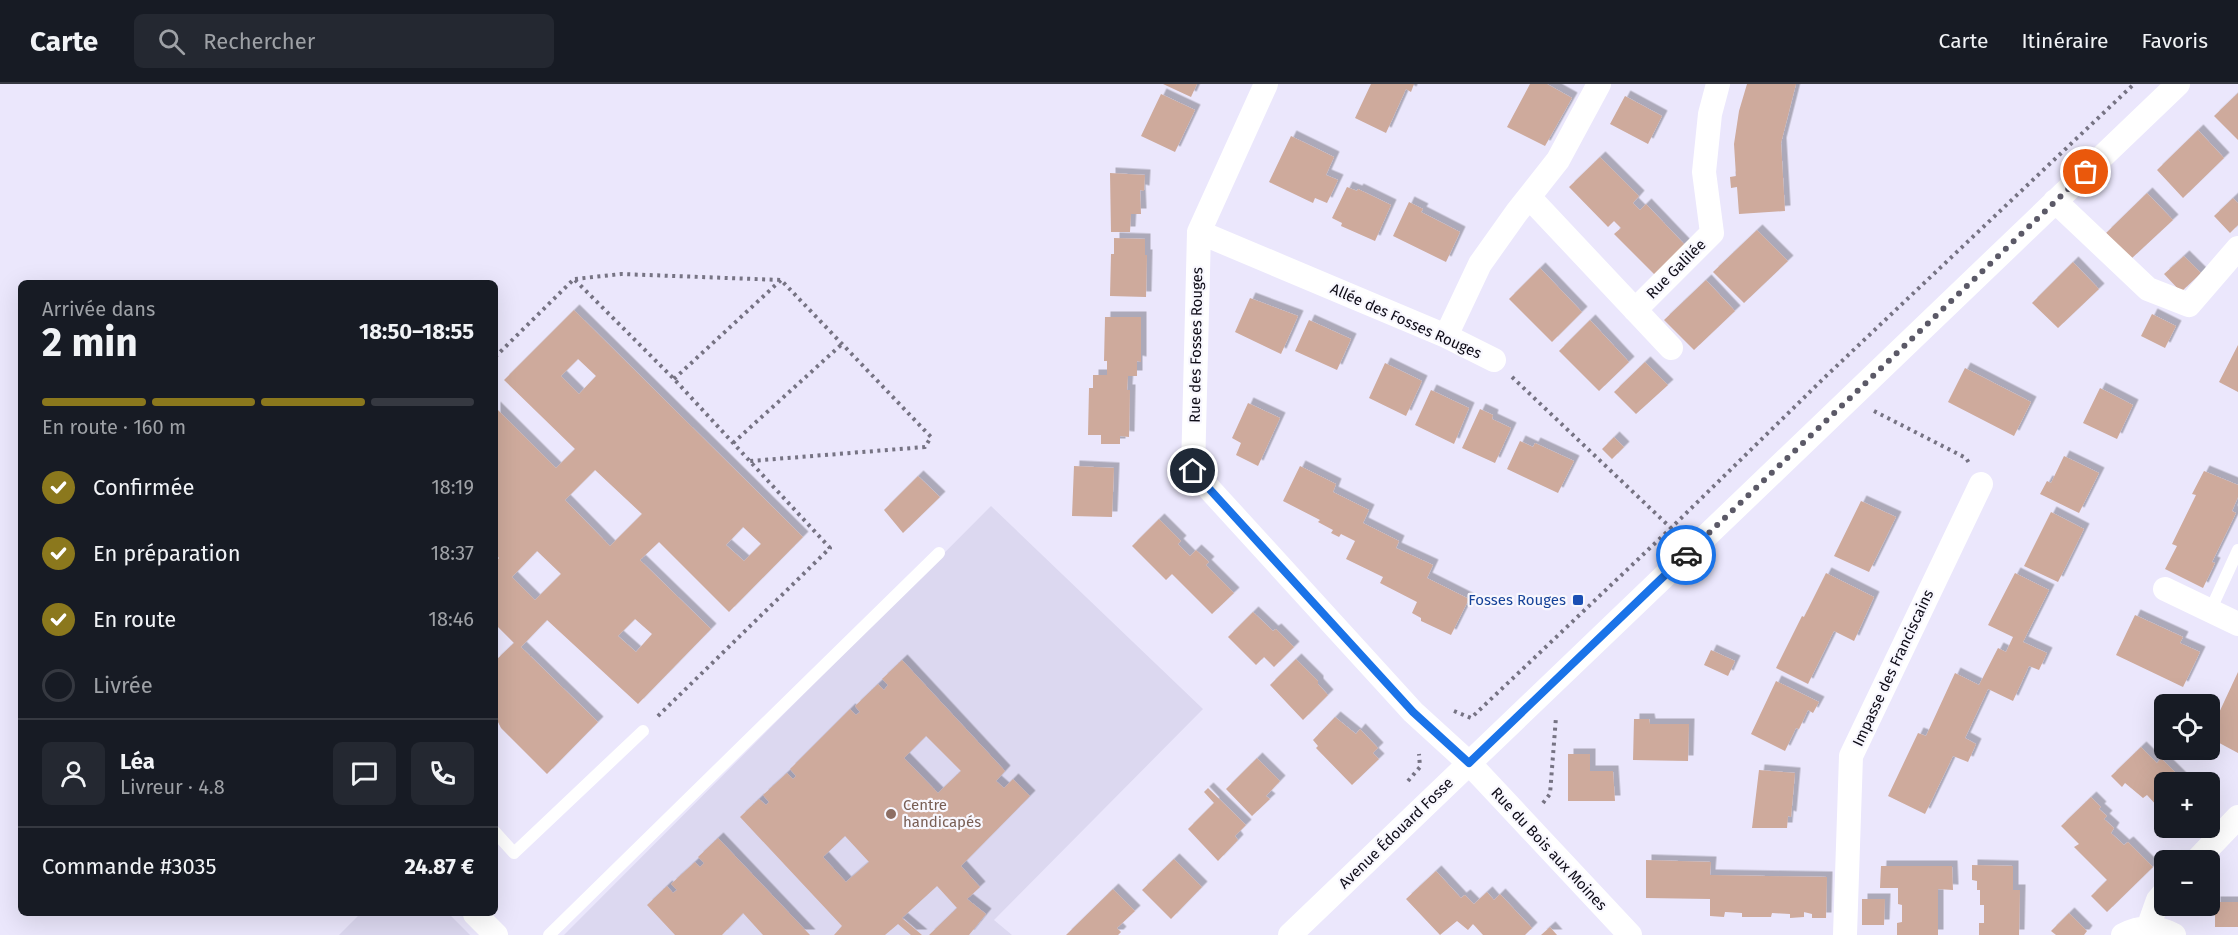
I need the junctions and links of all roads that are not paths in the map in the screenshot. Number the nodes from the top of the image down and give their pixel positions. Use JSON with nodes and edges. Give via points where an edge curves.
{"nodes":[{"id":1,"x":1266,"y":84,"type":"edge"},
{"id":2,"x":1599,"y":84,"type":"edge"},
{"id":3,"x":1718,"y":84,"type":"edge"},
{"id":4,"x":2178,"y":84,"type":"edge"},
{"id":5,"x":1530,"y":198,"type":"junction"},
{"id":6,"x":2055,"y":201,"type":"junction"},
{"id":7,"x":1199,"y":232,"type":"junction"},
{"id":8,"x":2238,"y":248,"type":"edge"},
{"id":9,"x":1635,"y":310,"type":"junction"},
{"id":10,"x":1446,"y":336,"type":"junction"},
{"id":11,"x":1671,"y":348,"type":"dead end"},
{"id":12,"x":1494,"y":360,"type":"road end"},
{"id":13,"x":1981,"y":484,"type":"road end"},
{"id":14,"x":2238,"y":550,"type":"edge"},
{"id":15,"x":939,"y":553,"type":"dead end"},
{"id":16,"x":2165,"y":589,"type":"dead end"},
{"id":17,"x":2210,"y":611,"type":"junction"},
{"id":18,"x":2238,"y":624,"type":"edge"},
{"id":19,"x":643,"y":730,"type":"road end"},
{"id":20,"x":1469,"y":763,"type":"junction"},
{"id":21,"x":2238,"y":817,"type":"edge"},
{"id":22,"x":498,"y":835,"type":"edge"},
{"id":23,"x":2206,"y":850,"type":"edge"},
{"id":24,"x":2154,"y":911,"type":"edge"},
{"id":25,"x":477,"y":916,"type":"edge"},
{"id":26,"x":2148,"y":928,"type":"junction"},
{"id":27,"x":496,"y":935,"type":"edge"},
{"id":28,"x":549,"y":935,"type":"edge"},
{"id":29,"x":1290,"y":935,"type":"edge"},
{"id":30,"x":1630,"y":935,"type":"edge"},
{"id":31,"x":1845,"y":935,"type":"edge"},
{"id":32,"x":2123,"y":935,"type":"edge"},
{"id":33,"x":2174,"y":935,"type":"edge"}],
"edges":[{"from":1,"to":7,"type":"street","name":"Rue des Fosses Rouges"},
{"from":2,"to":5,"type":"street","via":[[1558,160]]},
{"from":3,"to":9,"type":"street","name":"Rue Galilée","via":[[1710,114],[1704,172],[1712,233]]},
{"from":4,"to":6,"type":"street","name":"Avenue Édouard Fosse"},
{"from":5,"to":9,"type":"street","name":"Rue Galilée"},
{"from":5,"to":10,"type":"street","via":[[1480,264]]},
{"from":6,"to":8,"type":"street","via":[[2148,289],[2189,305]]},
{"from":6,"to":20,"type":"street","name":"Avenue Édouard Fosse"},
{"from":7,"to":10,"type":"street","name":"Allée des Fosses Rouges"},
{"from":7,"to":20,"type":"street","name":"Rue des Fosses Rouges","via":[[1193,471],[1413,712]]},
{"from":9,"to":11,"type":"street","name":"Rue Galilée"},
{"from":10,"to":12,"type":"street","name":"Allée des Fosses Rouges"},
{"from":13,"to":31,"type":"street","name":"Impasse des Franciscains","via":[[1851,756]]},
{"from":14,"to":17,"type":"lane"},
{"from":15,"to":28,"type":"lane"},
{"from":16,"to":17,"type":"street"},
{"from":17,"to":18,"type":"street"},
{"from":19,"to":22,"type":"lane","via":[[514,853]]},
{"from":20,"to":29,"type":"street","name":"Avenue Édouard Fosse"},
{"from":20,"to":30,"type":"street","name":"Rue du Bois aux Moines"},
{"from":21,"to":23,"type":"street"},
{"from":24,"to":26,"type":"street"},
{"from":25,"to":27,"type":"street"},
{"from":26,"to":32,"type":"street"},
{"from":26,"to":33,"type":"street"}]}
